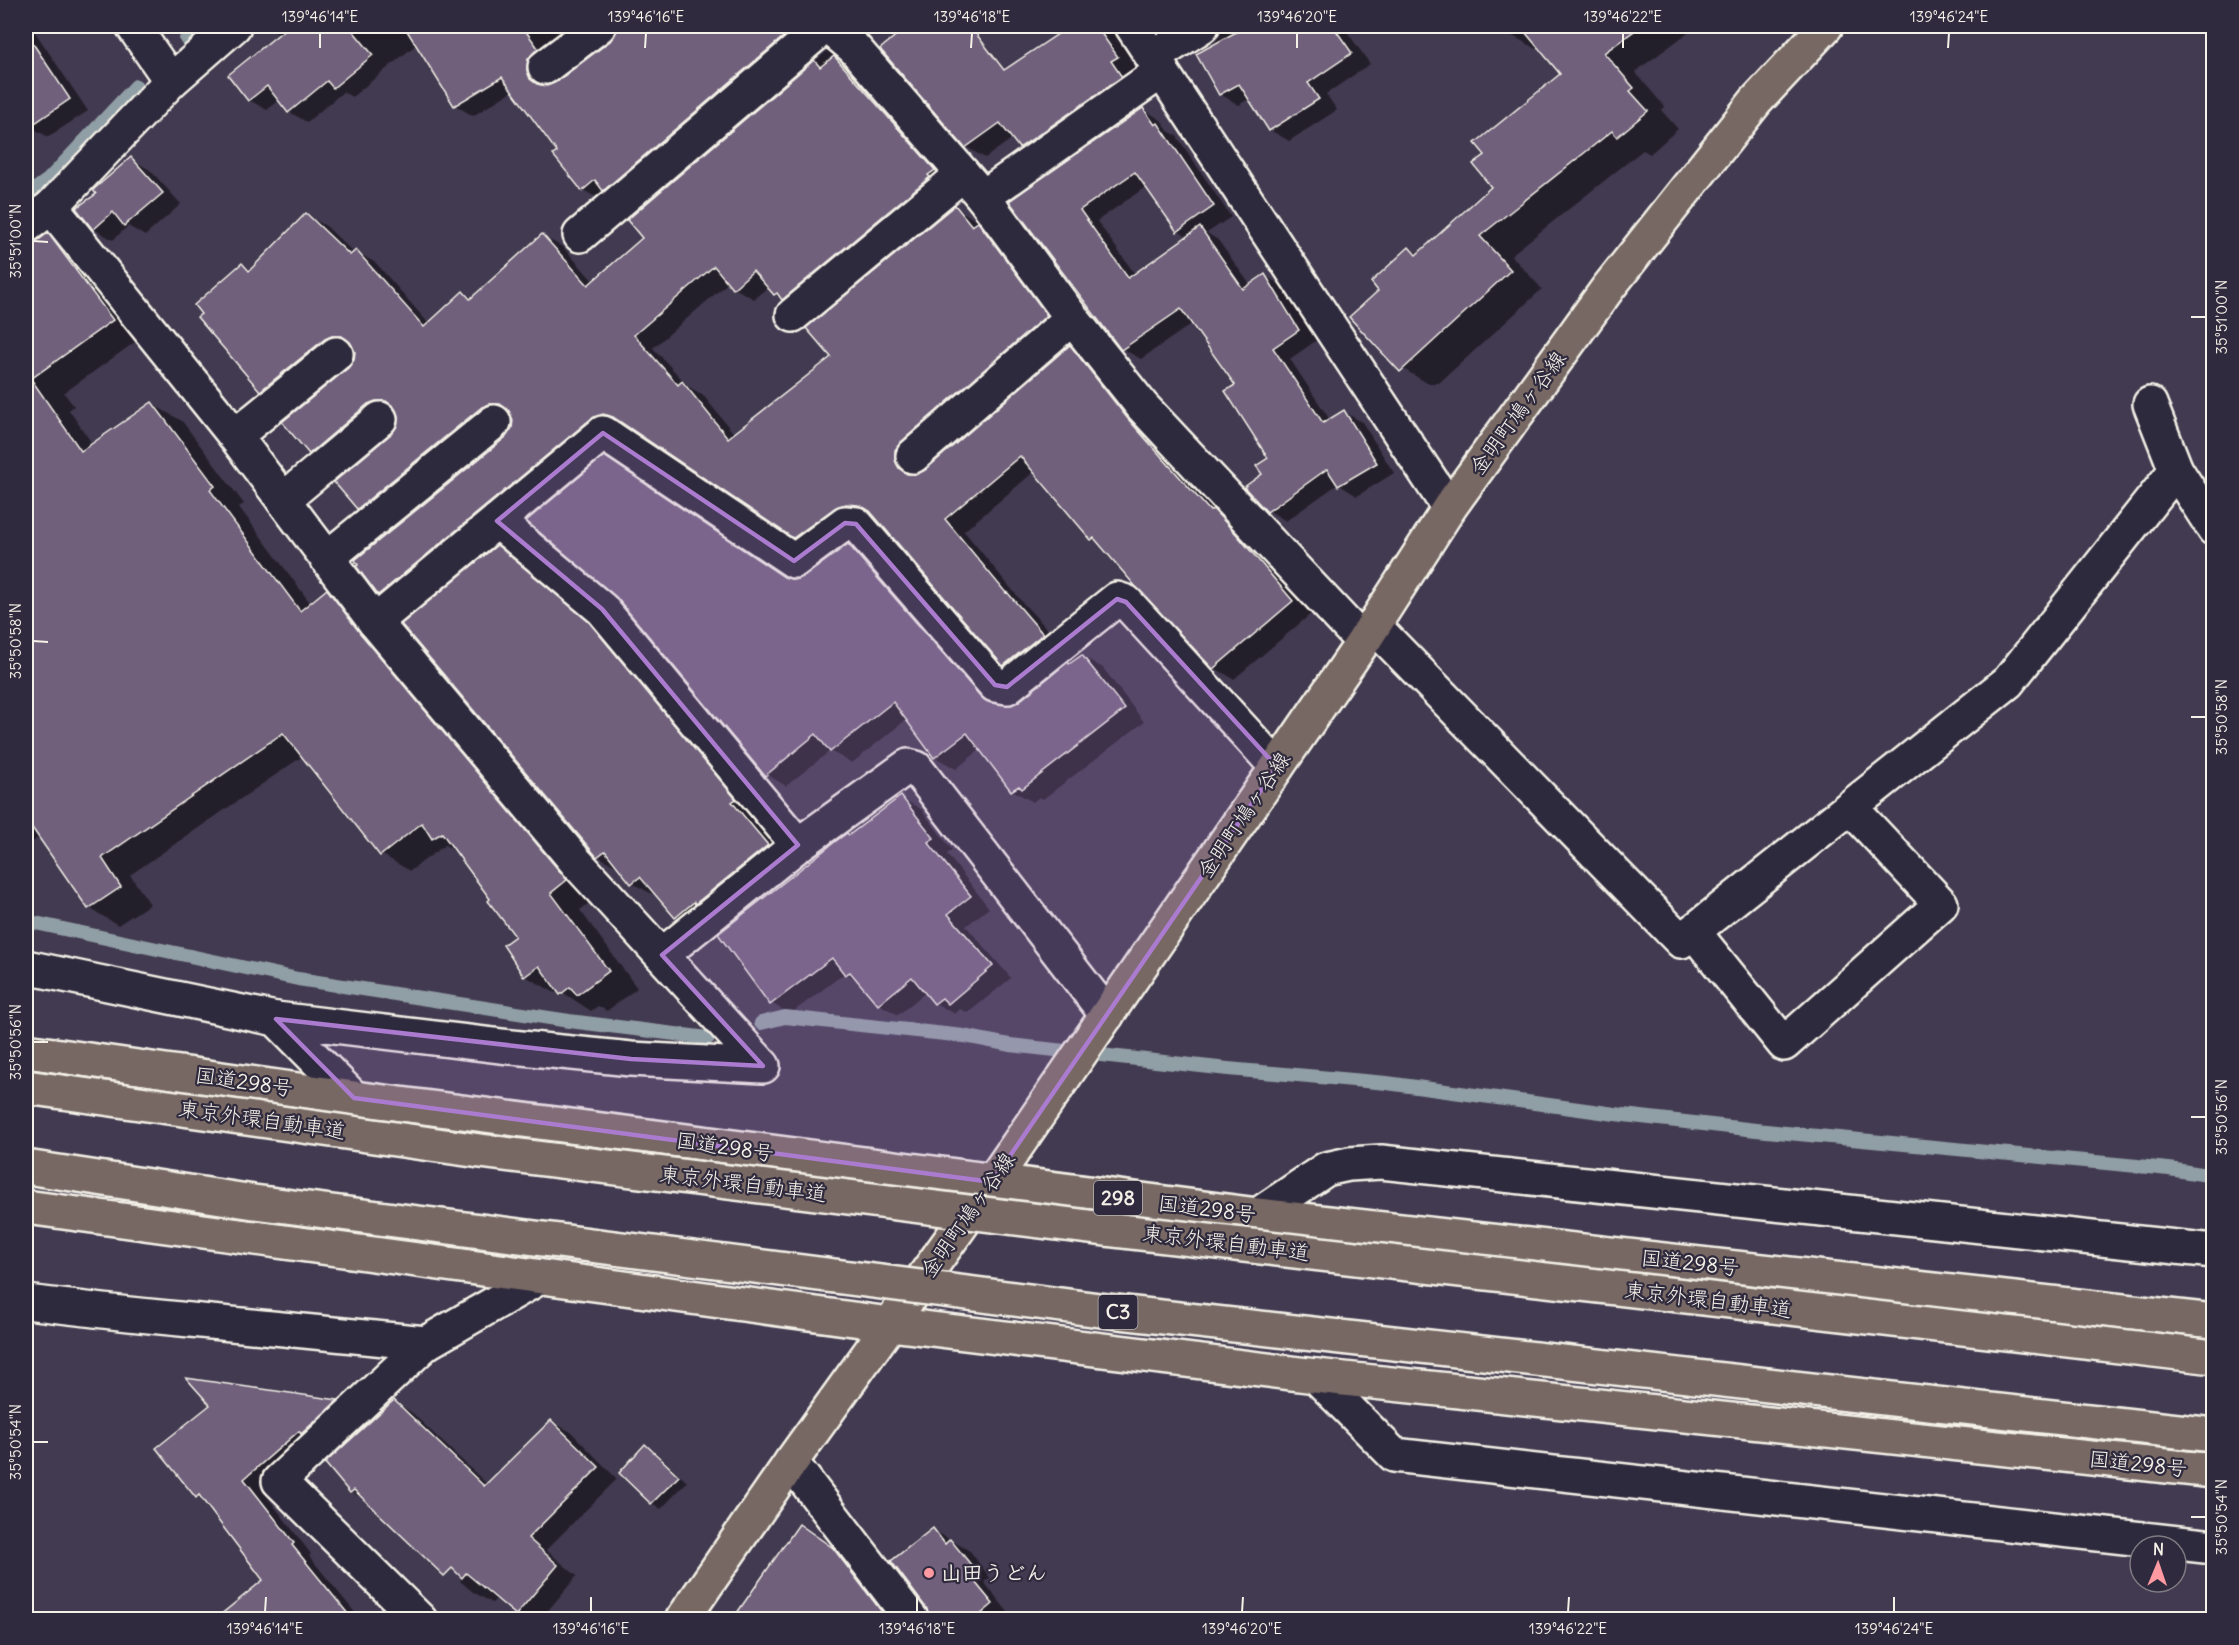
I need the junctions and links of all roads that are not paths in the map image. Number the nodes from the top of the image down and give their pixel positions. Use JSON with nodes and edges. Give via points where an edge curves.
{"nodes":[{"id":1,"x":133,"y":26,"type":"edge"},
{"id":2,"x":234,"y":26,"type":"edge"},
{"id":3,"x":599,"y":26,"type":"edge"},
{"id":4,"x":827,"y":26,"type":"edge"},
{"id":5,"x":1132,"y":26,"type":"edge"},
{"id":6,"x":1202,"y":26,"type":"edge"},
{"id":7,"x":1826,"y":26,"type":"edge"},
{"id":8,"x":1158,"y":64,"type":"junction"},
{"id":9,"x":545,"y":67,"type":"dead end"},
{"id":10,"x":171,"y":81,"type":"junction"},
{"id":11,"x":973,"y":185,"type":"junction"},
{"id":12,"x":38,"y":217,"type":"edge"},
{"id":13,"x":580,"y":235,"type":"dead end"},
{"id":14,"x":793,"y":315,"type":"dead end"},
{"id":15,"x":1072,"y":318,"type":"junction"},
{"id":16,"x":336,"y":354,"type":"dead end"},
{"id":17,"x":2150,"y":404,"type":"dead end"},
{"id":18,"x":380,"y":419,"type":"dead end"},
{"id":19,"x":494,"y":422,"type":"dead end"},
{"id":20,"x":235,"y":436,"type":"junction"},
{"id":21,"x":913,"y":456,"type":"dead end"},
{"id":22,"x":2176,"y":470,"type":"junction"},
{"id":23,"x":283,"y":500,"type":"junction"},
{"id":24,"x":1449,"y":508,"type":"junction"},
{"id":25,"x":497,"y":521,"type":"junction"},
{"id":26,"x":2214,"y":529,"type":"edge"},
{"id":27,"x":327,"y":558,"type":"junction"},
{"id":28,"x":375,"y":622,"type":"junction"},
{"id":29,"x":1369,"y":634,"type":"junction"},
{"id":30,"x":1277,"y":767,"type":"junction"},
{"id":31,"x":1850,"y":807,"type":"junction"},
{"id":32,"x":798,"y":845,"type":"junction"},
{"id":33,"x":1693,"y":931,"type":"junction"},
{"id":34,"x":662,"y":955,"type":"junction"},
{"id":35,"x":26,"y":967,"type":"edge"},
{"id":36,"x":1107,"y":1015,"type":"junction"},
{"id":37,"x":276,"y":1019,"type":"junction"},
{"id":38,"x":26,"y":1051,"type":"edge"},
{"id":39,"x":26,"y":1087,"type":"edge"},
{"id":40,"x":354,"y":1098,"type":"junction"},
{"id":41,"x":26,"y":1167,"type":"edge"},
{"id":42,"x":992,"y":1182,"type":"junction"},
{"id":43,"x":26,"y":1207,"type":"edge"},
{"id":44,"x":1258,"y":1215,"type":"junction"},
{"id":45,"x":2214,"y":1251,"type":"edge"},
{"id":46,"x":540,"y":1277,"type":"junction"},
{"id":47,"x":26,"y":1302,"type":"edge"},
{"id":48,"x":2214,"y":1321,"type":"edge"},
{"id":49,"x":890,"y":1324,"type":"junction"},
{"id":50,"x":426,"y":1343,"type":"junction"},
{"id":51,"x":2214,"y":1357,"type":"edge"},
{"id":52,"x":1316,"y":1376,"type":"junction"},
{"id":53,"x":2214,"y":1435,"type":"edge"},
{"id":54,"x":791,"y":1462,"type":"junction"},
{"id":55,"x":2214,"y":1471,"type":"edge"},
{"id":56,"x":2214,"y":1547,"type":"edge"},
{"id":57,"x":420,"y":1620,"type":"edge"},
{"id":58,"x":682,"y":1620,"type":"edge"},
{"id":59,"x":912,"y":1620,"type":"edge"}],
"edges":[{"from":1,"to":10,"type":"street"},
{"from":2,"to":10,"type":"street"},
{"from":3,"to":9,"type":"street"},
{"from":4,"to":11,"type":"street","via":[[854,48]]},
{"from":4,"to":13,"type":"street"},
{"from":5,"to":8,"type":"street"},
{"from":6,"to":8,"type":"street"},
{"from":7,"to":24,"type":"main road","name":"金明町鳩ヶ谷線","via":[[1756,101],[1608,288]]},
{"from":8,"to":11,"type":"street"},
{"from":8,"to":24,"type":"street"},
{"from":10,"to":12,"type":"street"},
{"from":11,"to":14,"type":"street"},
{"from":11,"to":15,"type":"street"},
{"from":12,"to":20,"type":"street"},
{"from":15,"to":21,"type":"street"},
{"from":15,"to":29,"type":"street","via":[[1142,406]]},
{"from":16,"to":20,"type":"street"},
{"from":17,"to":22,"type":"street"},
{"from":18,"to":23,"type":"street"},
{"from":19,"to":27,"type":"street"},
{"from":20,"to":23,"type":"street"},
{"from":22,"to":26,"type":"street"},
{"from":22,"to":31,"type":"street","via":[[2008,682]]},
{"from":23,"to":27,"type":"street"},
{"from":24,"to":29,"type":"main road","name":"金明町鳩ヶ谷線"},
{"from":25,"to":28,"type":"street"},
{"from":25,"to":30,"type":"street","via":[[603,433],[794,561],[845,522],[856,524],[995,686],[1006,687],[1117,599],[1126,602]]},
{"from":25,"to":32,"type":"street","via":[[602,609]]},
{"from":27,"to":28,"type":"street"},
{"from":28,"to":34,"type":"street","via":[[576,863]]},
{"from":29,"to":30,"type":"main road","name":"金明町鳩ヶ谷線"},
{"from":29,"to":33,"type":"street","via":[[1681,940]]},
{"from":30,"to":36,"type":"main road","name":"金明町鳩ヶ谷線"},
{"from":31,"to":33,"type":"street"},
{"from":31,"to":33,"type":"street","via":[[1941,904],[1784,1044]]},
{"from":32,"to":34,"type":"street"},
{"from":32,"to":36,"type":"street","via":[[908,766],[916,768]]},
{"from":34,"to":37,"type":"street","via":[[764,1066],[631,1059]]},
{"from":35,"to":37,"type":"street"},
{"from":36,"to":42,"type":"main road","name":"金明町鳩ヶ谷線"},
{"from":37,"to":40,"type":"street"},
{"from":38,"to":40,"type":"main road","name":"国道298号","number":"298"},
{"from":39,"to":51,"type":"main road","name":"東京外環自動車道","bridge":true,"via":[[480,1151],[1101,1229]]},
{"from":40,"to":42,"type":"main road","name":"国道298号","number":"298"},
{"from":41,"to":53,"type":"main road","number":"C3","bridge":true,"via":[[254,1202],[1100,1310]]},
{"from":42,"to":44,"type":"main road","name":"国道298号","number":"298"},
{"from":42,"to":49,"type":"main road","name":"金明町鳩ヶ谷線"},
{"from":43,"to":46,"type":"main road","name":"国道298号"},
{"from":44,"to":45,"type":"street","via":[[1326,1169],[1381,1162]]},
{"from":44,"to":48,"type":"main road","name":"国道298号","number":"298"},
{"from":46,"to":49,"type":"main road","name":"国道298号"},
{"from":46,"to":50,"type":"street"},
{"from":47,"to":50,"type":"street"},
{"from":49,"to":52,"type":"main road","name":"国道298号"},
{"from":49,"to":54,"type":"main road","name":"金明町鳩ヶ谷線"},
{"from":50,"to":57,"type":"street","via":[[279,1481]]},
{"from":52,"to":55,"type":"main road","name":"国道298号"},
{"from":52,"to":56,"type":"street","via":[[1394,1455]]},
{"from":54,"to":58,"type":"main road","name":"金明町鳩ヶ谷線"},
{"from":54,"to":59,"type":"street"}]}
